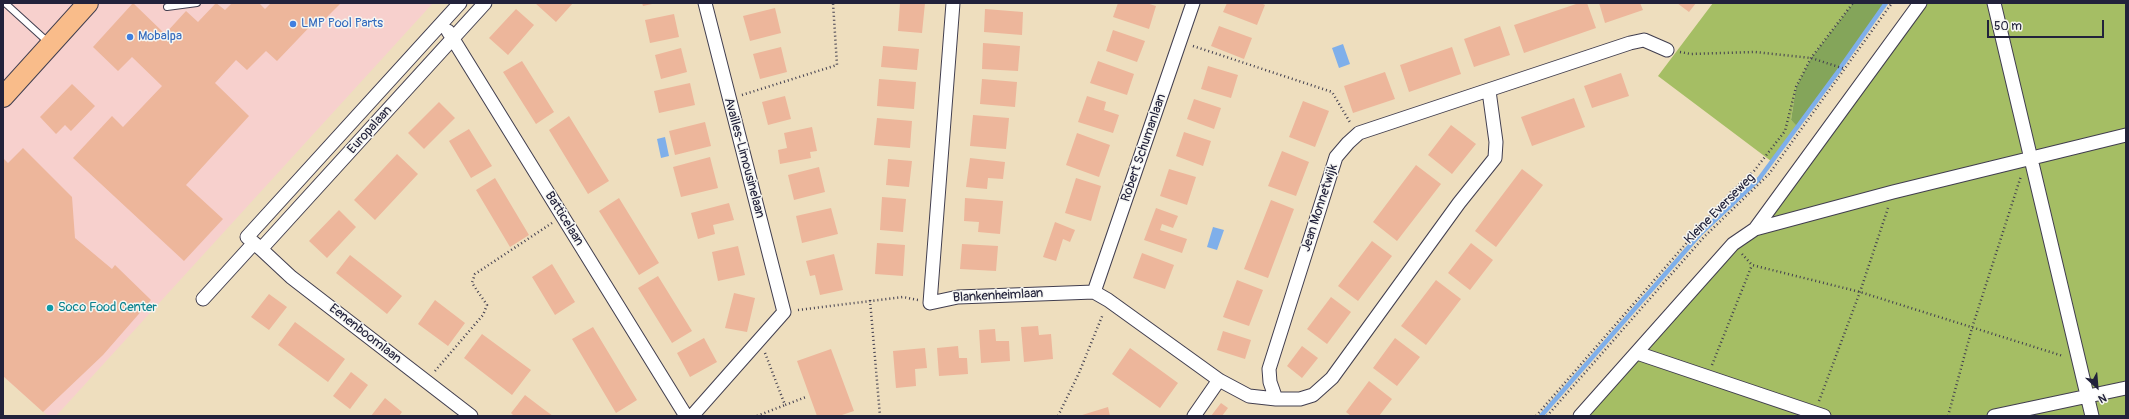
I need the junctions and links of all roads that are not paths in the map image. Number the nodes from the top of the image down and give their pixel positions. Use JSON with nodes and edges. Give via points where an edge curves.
{"nodes":[{"id":1,"x":5,"y":3,"type":"edge"},
{"id":2,"x":88,"y":3,"type":"edge"},
{"id":3,"x":197,"y":3,"type":"edge"},
{"id":4,"x":460,"y":3,"type":"edge"},
{"id":5,"x":485,"y":3,"type":"edge"},
{"id":6,"x":705,"y":3,"type":"edge"},
{"id":7,"x":953,"y":3,"type":"edge"},
{"id":8,"x":1193,"y":3,"type":"edge"},
{"id":9,"x":1920,"y":3,"type":"edge"},
{"id":10,"x":1994,"y":3,"type":"edge"},
{"id":11,"x":167,"y":7,"type":"dead end"},
{"id":12,"x":442,"y":22,"type":"junction"},
{"id":13,"x":452,"y":38,"type":"junction"},
{"id":14,"x":51,"y":44,"type":"junction"},
{"id":15,"x":1667,"y":50,"type":"road end"},
{"id":16,"x":1489,"y":91,"type":"junction"},
{"id":17,"x":3,"y":97,"type":"edge"},
{"id":18,"x":2126,"y":135,"type":"edge"},
{"id":19,"x":2032,"y":158,"type":"junction"},
{"id":20,"x":1755,"y":229,"type":"junction"},
{"id":21,"x":258,"y":246,"type":"junction"},
{"id":22,"x":1094,"y":292,"type":"junction"},
{"id":23,"x":203,"y":299,"type":"dead end"},
{"id":24,"x":1637,"y":353,"type":"junction"},
{"id":25,"x":1219,"y":380,"type":"junction"},
{"id":26,"x":2126,"y":388,"type":"edge"},
{"id":27,"x":2087,"y":397,"type":"junction"},
{"id":28,"x":1276,"y":400,"type":"junction"},
{"id":29,"x":1819,"y":414,"type":"edge"},
{"id":30,"x":472,"y":416,"type":"edge"},
{"id":31,"x":686,"y":416,"type":"edge"},
{"id":32,"x":692,"y":416,"type":"edge"},
{"id":33,"x":1194,"y":416,"type":"edge"},
{"id":34,"x":1580,"y":416,"type":"edge"},
{"id":35,"x":1994,"y":416,"type":"edge"},
{"id":36,"x":2092,"y":416,"type":"edge"}],
"edges":[{"from":1,"to":14,"type":"lane"},
{"from":2,"to":14,"type":"main road"},
{"from":3,"to":11,"type":"lane"},
{"from":4,"to":12,"type":"street","name":"Europalaan"},
{"from":5,"to":13,"type":"street","name":"Europalaan"},
{"from":6,"to":32,"type":"street","name":"Availles-Limousinelaan","via":[[784,312]]},
{"from":7,"to":22,"type":"street","name":"Blankenheimlaan","via":[[930,303],[958,297]]},
{"from":8,"to":22,"type":"street","name":"Robert Schumanlaan"},
{"from":9,"to":20,"type":"street"},
{"from":10,"to":19,"type":"street"},
{"from":12,"to":13,"type":"street","name":"Batticelaan"},
{"from":12,"to":21,"type":"street","name":"Europalaan","via":[[247,237]]},
{"from":13,"to":21,"type":"street","name":"Europalaan"},
{"from":13,"to":31,"type":"street","name":"Batticelaan"},
{"from":14,"to":17,"type":"main road"},
{"from":15,"to":16,"type":"street","name":"Jean Monnetwijk","via":[[1644,40],[1630,43]]},
{"from":16,"to":28,"type":"street","via":[[1496,142],[1495,158],[1459,203],[1332,378],[1313,395],[1300,399]]},
{"from":16,"to":28,"type":"street","name":"Jean Monnetwijk","via":[[1359,133],[1336,157],[1269,369]]},
{"from":18,"to":19,"type":"street"},
{"from":19,"to":20,"type":"street"},
{"from":19,"to":27,"type":"street"},
{"from":20,"to":24,"type":"street","via":[[1733,244]]},
{"from":21,"to":23,"type":"street","name":"Europalaan"},
{"from":21,"to":30,"type":"street","name":"Eenenboomlaan","via":[[291,277]]},
{"from":22,"to":25,"type":"street"},
{"from":24,"to":29,"type":"street"},
{"from":24,"to":34,"type":"street"},
{"from":25,"to":28,"type":"street","via":[[1249,396]]},
{"from":25,"to":33,"type":"street"},
{"from":26,"to":27,"type":"street"},
{"from":27,"to":35,"type":"street"},
{"from":27,"to":36,"type":"street"}]}
